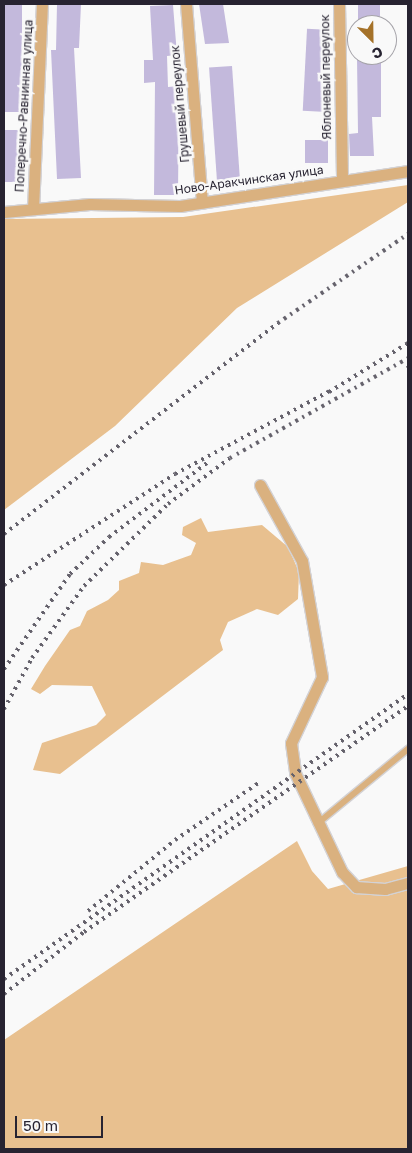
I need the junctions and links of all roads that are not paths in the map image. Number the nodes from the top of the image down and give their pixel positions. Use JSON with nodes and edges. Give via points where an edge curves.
{"nodes":[{"id":1,"x":42,"y":4,"type":"edge"},
{"id":2,"x":186,"y":4,"type":"edge"},
{"id":3,"x":339,"y":4,"type":"edge"},
{"id":4,"x":408,"y":171,"type":"edge"},
{"id":5,"x":342,"y":180,"type":"junction"},
{"id":6,"x":202,"y":202,"type":"junction"},
{"id":7,"x":33,"y":208,"type":"junction"},
{"id":8,"x":4,"y":212,"type":"edge"},
{"id":9,"x":260,"y":485,"type":"dead end"},
{"id":10,"x":408,"y":749,"type":"edge"},
{"id":11,"x":317,"y":824,"type":"junction"},
{"id":12,"x":408,"y":883,"type":"edge"}],
"edges":[{"from":1,"to":7,"type":"street","name":"Поперечно-Равнинная улица"},
{"from":2,"to":6,"type":"street","name":"Грушевый переулок"},
{"from":3,"to":5,"type":"street","name":"Яблоневый переулок"},
{"from":4,"to":5,"type":"street","name":"Ново-Аракчинская улица"},
{"from":5,"to":6,"type":"street","name":"Ново-Аракчинская улица"},
{"from":6,"to":7,"type":"street","name":"Ново-Аракчинская улица"},
{"from":7,"to":8,"type":"street","name":"Ново-Аракчинская улица"},
{"from":9,"to":11,"type":"street","via":[[297,548],[311,608],[321,687],[296,725],[290,758]]},
{"from":10,"to":11,"type":"lane"},
{"from":11,"to":12,"type":"street","via":[[342,872],[356,887],[385,889]]}]}
